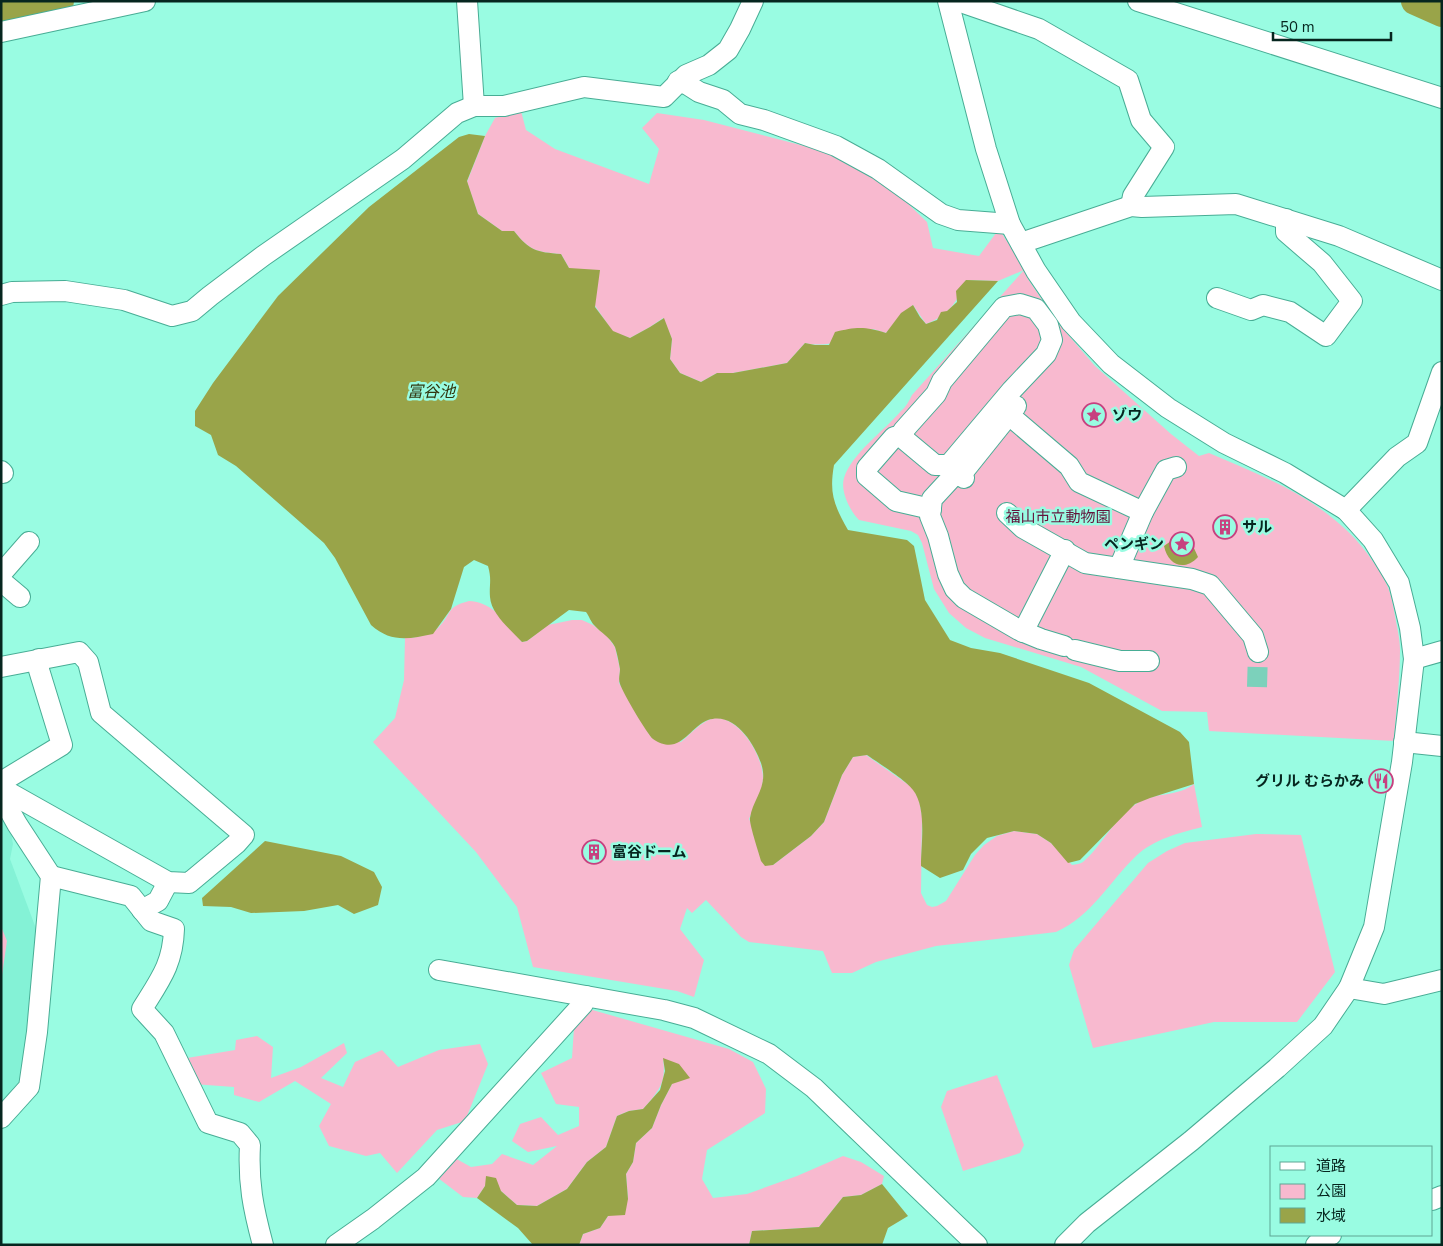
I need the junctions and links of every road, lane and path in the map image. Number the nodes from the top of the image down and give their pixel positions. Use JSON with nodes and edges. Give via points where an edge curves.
{"nodes":[{"id":1,"x":145,"y":1,"type":"edge"},
{"id":2,"x":467,"y":1,"type":"edge"},
{"id":3,"x":753,"y":1,"type":"edge"},
{"id":4,"x":948,"y":1,"type":"edge"},
{"id":5,"x":958,"y":1,"type":"edge"},
{"id":6,"x":1138,"y":1,"type":"edge"},
{"id":7,"x":1,"y":32,"type":"edge"},
{"id":8,"x":678,"y":82,"type":"junction"},
{"id":9,"x":1442,"y":98,"type":"edge"},
{"id":10,"x":474,"y":106,"type":"junction"},
{"id":11,"x":1131,"y":206,"type":"junction"},
{"id":12,"x":1286,"y":219,"type":"junction"},
{"id":13,"x":1010,"y":224,"type":"junction"},
{"id":14,"x":1020,"y":243,"type":"junction"},
{"id":15,"x":1442,"y":280,"type":"edge"},
{"id":16,"x":1,"y":295,"type":"edge"},
{"id":17,"x":1217,"y":298,"type":"dead end"},
{"id":18,"x":1442,"y":372,"type":"edge"},
{"id":19,"x":904,"y":435,"type":"junction"},
{"id":20,"x":1176,"y":467,"type":"dead end"},
{"id":21,"x":957,"y":473,"type":"junction"},
{"id":22,"x":931,"y":509,"type":"junction"},
{"id":23,"x":1346,"y":510,"type":"junction"},
{"id":24,"x":1143,"y":512,"type":"junction"},
{"id":25,"x":1007,"y":513,"type":"dead end"},
{"id":26,"x":29,"y":542,"type":"dead end"},
{"id":27,"x":1065,"y":550,"type":"junction"},
{"id":28,"x":1119,"y":568,"type":"junction"},
{"id":29,"x":1,"y":574,"type":"edge"},
{"id":30,"x":1,"y":581,"type":"edge"},
{"id":31,"x":20,"y":597,"type":"dead end"},
{"id":32,"x":1024,"y":632,"type":"junction"},
{"id":33,"x":1442,"y":651,"type":"edge"},
{"id":34,"x":1258,"y":652,"type":"tunnel mouth"},
{"id":35,"x":39,"y":659,"type":"junction"},
{"id":36,"x":1414,"y":659,"type":"junction"},
{"id":37,"x":1150,"y":662,"type":"dead end"},
{"id":38,"x":1,"y":667,"type":"edge"},
{"id":39,"x":1404,"y":742,"type":"junction"},
{"id":40,"x":1442,"y":746,"type":"edge"},
{"id":41,"x":1,"y":782,"type":"edge"},
{"id":42,"x":1,"y":788,"type":"edge"},
{"id":43,"x":1,"y":795,"type":"edge"},
{"id":44,"x":51,"y":876,"type":"junction"},
{"id":45,"x":168,"y":882,"type":"junction"},
{"id":46,"x":142,"y":910,"type":"junction"},
{"id":47,"x":439,"y":970,"type":"dead end"},
{"id":48,"x":1442,"y":980,"type":"edge"},
{"id":49,"x":1349,"y":988,"type":"junction"},
{"id":50,"x":586,"y":996,"type":"junction"},
{"id":51,"x":1,"y":1118,"type":"edge"},
{"id":52,"x":1326,"y":1236,"type":"edge"},
{"id":53,"x":263,"y":1245,"type":"edge"},
{"id":54,"x":336,"y":1245,"type":"edge"},
{"id":55,"x":977,"y":1245,"type":"edge"},
{"id":56,"x":1064,"y":1245,"type":"edge"},
{"id":57,"x":1316,"y":1245,"type":"edge"}],
"edges":[{"from":1,"to":7,"type":"street"},
{"from":2,"to":10,"type":"street"},
{"from":3,"to":8,"type":"street","via":[[728,50]]},
{"from":4,"to":13,"type":"street","via":[[986,149]]},
{"from":5,"to":11,"type":"street","via":[[1038,29],[1128,80],[1141,120],[1164,147],[1133,196]]},
{"from":6,"to":9,"type":"street"},
{"from":8,"to":10,"type":"street","via":[[664,97],[584,87],[504,106]]},
{"from":8,"to":13,"type":"street","via":[[723,100],[740,114],[836,146],[878,169],[941,214],[958,220]]},
{"from":10,"to":16,"type":"street","via":[[457,113],[403,159],[263,256],[192,311],[172,316],[124,300],[65,291]]},
{"from":11,"to":12,"type":"street","via":[[1236,204]]},
{"from":11,"to":14,"type":"street"},
{"from":12,"to":15,"type":"street","via":[[1339,236]]},
{"from":12,"to":17,"type":"street","via":[[1286,232],[1322,263],[1352,301],[1326,336],[1290,312],[1263,305],[1251,310]]},
{"from":13,"to":14,"type":"street"},
{"from":14,"to":23,"type":"street","via":[[1071,322],[1112,364],[1193,425],[1285,473]]},
{"from":18,"to":23,"type":"street","via":[[1418,443],[1397,457]]},
{"from":19,"to":21,"type":"street","via":[[905,440],[935,464]]},
{"from":19,"to":21,"type":"street","via":[[903,431],[936,394],[942,381],[1004,308],[1020,304],[1036,309],[1048,325],[1052,340],[1046,354],[1012,390]]},
{"from":19,"to":22,"type":"street","via":[[894,437],[867,468],[867,476],[896,501]]},
{"from":20,"to":24,"type":"street","via":[[1166,470]]},
{"from":21,"to":22,"type":"street","via":[[932,500]]},
{"from":21,"to":24,"type":"street","via":[[1012,408],[1069,466],[1080,482]]},
{"from":22,"to":32,"type":"street","via":[[930,516],[955,589],[964,598]]},
{"from":23,"to":36,"type":"street","via":[[1373,540],[1400,583]]},
{"from":24,"to":28,"type":"street"},
{"from":25,"to":27,"type":"street","via":[[1023,528]]},
{"from":26,"to":29,"type":"street"},
{"from":27,"to":28,"type":"street","via":[[1085,563]]},
{"from":27,"to":32,"type":"street"},
{"from":28,"to":34,"type":"street","via":[[1210,584],[1253,636]]},
{"from":30,"to":31,"type":"street"},
{"from":32,"to":37,"type":"street","via":[[1120,661]]},
{"from":33,"to":36,"type":"street"},
{"from":35,"to":38,"type":"street"},
{"from":35,"to":41,"type":"street","via":[[39,670],[62,745]]},
{"from":35,"to":45,"type":"street","via":[[79,652],[88,662],[101,713],[244,835],[189,883]]},
{"from":36,"to":39,"type":"street"},
{"from":39,"to":40,"type":"street"},
{"from":39,"to":49,"type":"street","via":[[1374,927]]},
{"from":42,"to":45,"type":"street"},
{"from":43,"to":44,"type":"street"},
{"from":44,"to":46,"type":"street","via":[[131,896]]},
{"from":44,"to":51,"type":"street","via":[[37,1032],[28,1087]]},
{"from":45,"to":46,"type":"street","via":[[158,901]]},
{"from":46,"to":53,"type":"street","via":[[150,920],[174,928],[168,966],[142,1009],[164,1033],[208,1123],[240,1133],[250,1145],[252,1204]]},
{"from":47,"to":50,"type":"street"},
{"from":48,"to":49,"type":"street","via":[[1384,994]]},
{"from":49,"to":56,"type":"street","via":[[1323,1026],[1277,1068]]},
{"from":50,"to":54,"type":"street","via":[[583,1004],[426,1177]]},
{"from":50,"to":55,"type":"street","via":[[694,1018],[769,1054],[814,1088]]},
{"from":52,"to":57,"type":"street"}]}
